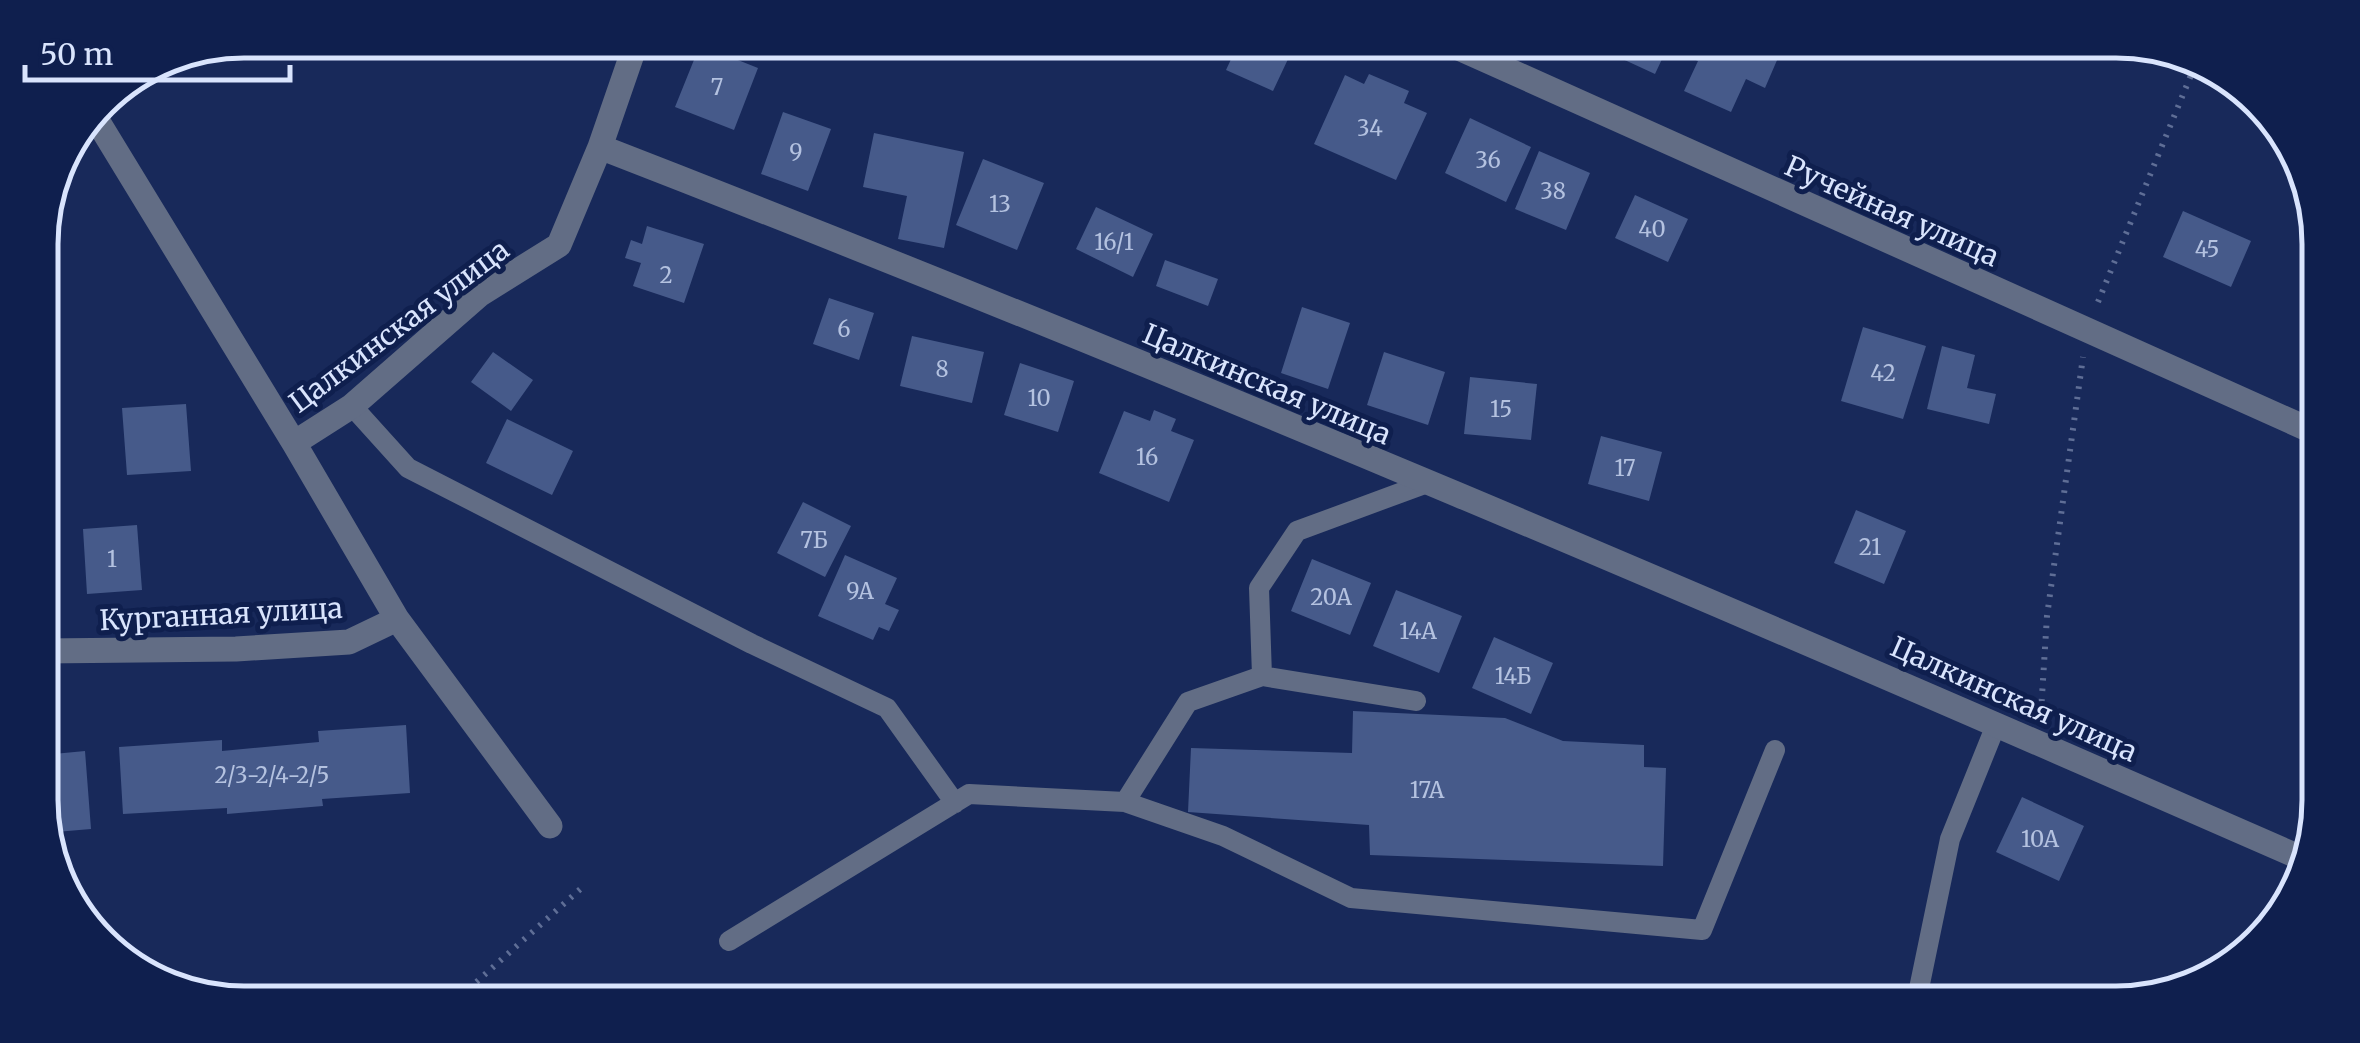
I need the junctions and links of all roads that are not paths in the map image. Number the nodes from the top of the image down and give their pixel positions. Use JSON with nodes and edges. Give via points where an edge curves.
{"nodes":[{"id":1,"x":630,"y":58,"type":"edge"},
{"id":2,"x":1482,"y":58,"type":"edge"},
{"id":3,"x":100,"y":125,"type":"edge"},
{"id":4,"x":600,"y":147,"type":"junction"},
{"id":5,"x":352,"y":406,"type":"junction"},
{"id":6,"x":2302,"y":426,"type":"edge"},
{"id":7,"x":294,"y":443,"type":"junction"},
{"id":8,"x":1427,"y":483,"type":"junction"},
{"id":9,"x":397,"y":618,"type":"junction"},
{"id":10,"x":58,"y":651,"type":"edge"},
{"id":11,"x":1262,"y":676,"type":"junction"},
{"id":12,"x":1416,"y":700,"type":"dead end"},
{"id":13,"x":1996,"y":726,"type":"junction"},
{"id":14,"x":1775,"y":750,"type":"dead end"},
{"id":15,"x":1125,"y":802,"type":"junction"},
{"id":16,"x":956,"y":803,"type":"junction"},
{"id":17,"x":550,"y":826,"type":"dead end"},
{"id":18,"x":2294,"y":855,"type":"edge"},
{"id":19,"x":729,"y":942,"type":"dead end"},
{"id":20,"x":1920,"y":985,"type":"edge"}],
"edges":[{"from":1,"to":4,"type":"street"},
{"from":2,"to":6,"type":"street","name":"Ручейная улица"},
{"from":3,"to":7,"type":"street","name":"Цалкинская улица"},
{"from":4,"to":5,"type":"street","name":"Цалкинская улица","via":[[559,245],[480,295]]},
{"from":4,"to":8,"type":"street","name":"Цалкинская улица","via":[[932,276]]},
{"from":5,"to":7,"type":"street","name":"Цалкинская улица"},
{"from":5,"to":16,"type":"lane","via":[[408,468],[887,708]]},
{"from":7,"to":9,"type":"street","name":"Цалкинская улица"},
{"from":8,"to":11,"type":"lane","via":[[1297,530],[1259,588]]},
{"from":8,"to":13,"type":"street","name":"Цалкинская улица"},
{"from":9,"to":10,"type":"street","name":"Курганная улица","via":[[349,642]]},
{"from":9,"to":17,"type":"street","name":"Цалкинская улица"},
{"from":11,"to":12,"type":"lane"},
{"from":11,"to":15,"type":"lane","via":[[1188,702]]},
{"from":13,"to":18,"type":"street","name":"Цалкинская улица"},
{"from":13,"to":20,"type":"lane","via":[[1950,839]]},
{"from":14,"to":15,"type":"lane","via":[[1702,930],[1351,898],[1223,836]]},
{"from":15,"to":16,"type":"lane","via":[[970,794]]},
{"from":16,"to":19,"type":"lane"}]}
